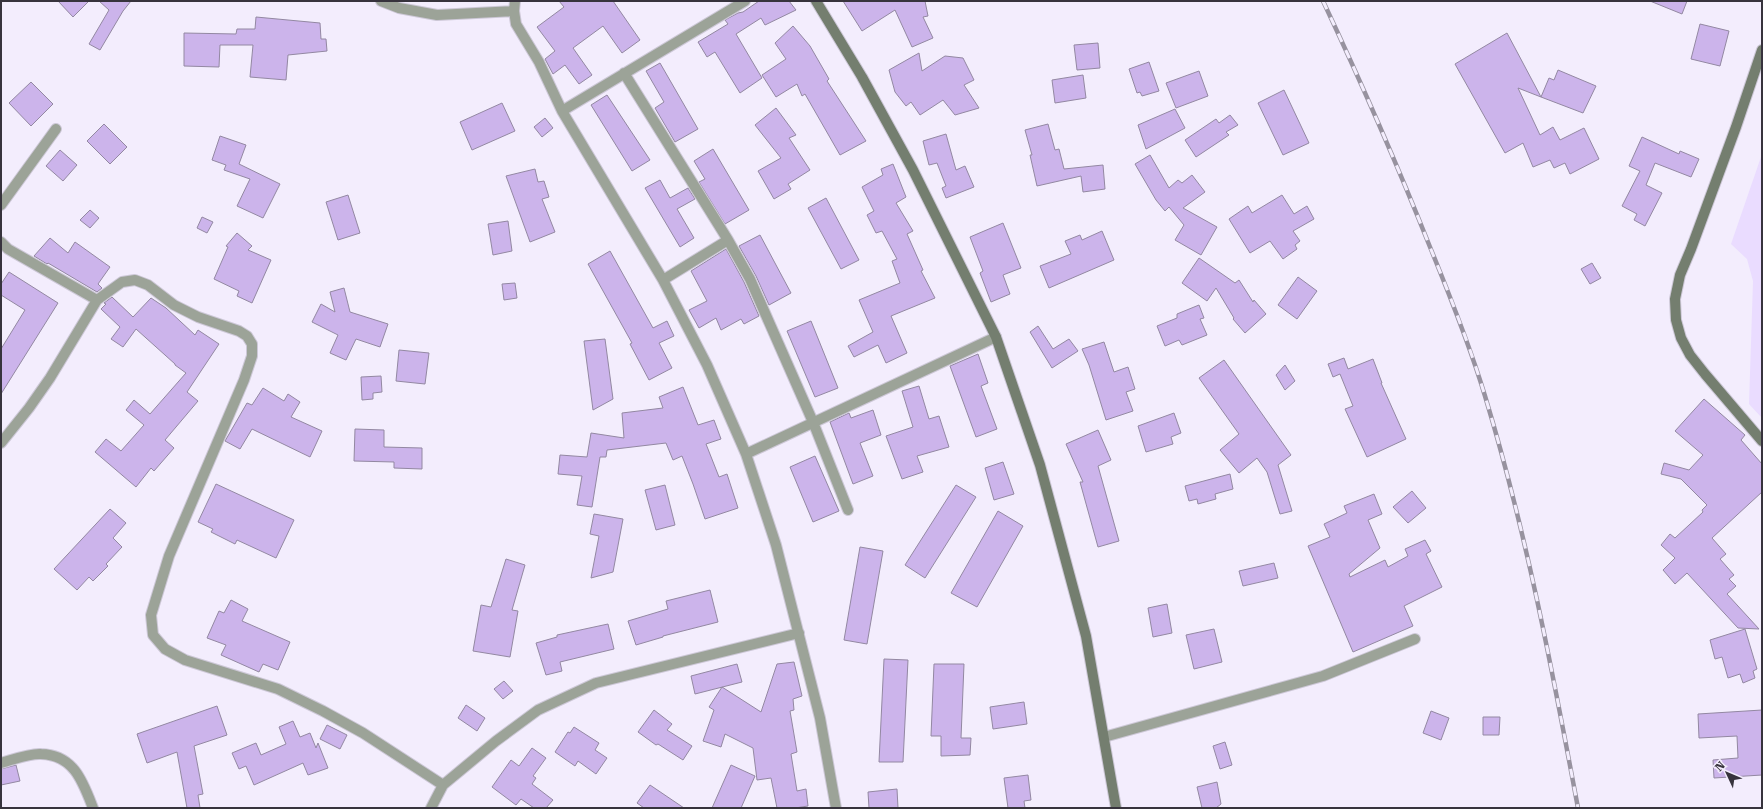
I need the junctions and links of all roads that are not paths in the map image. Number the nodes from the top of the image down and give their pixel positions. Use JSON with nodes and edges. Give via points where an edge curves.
{"nodes":[{"id":1,"x":381,"y":1,"type":"edge"},
{"id":2,"x":745,"y":1,"type":"edge"},
{"id":3,"x":816,"y":1,"type":"edge"},
{"id":4,"x":514,"y":6,"type":"edge"},
{"id":5,"x":1762,"y":50,"type":"edge"},
{"id":6,"x":624,"y":74,"type":"junction"},
{"id":7,"x":562,"y":111,"type":"junction"},
{"id":8,"x":56,"y":128,"type":"dead end"},
{"id":9,"x":1,"y":205,"type":"edge"},
{"id":10,"x":728,"y":240,"type":"junction"},
{"id":11,"x":1,"y":242,"type":"edge"},
{"id":12,"x":662,"y":280,"type":"junction"},
{"id":13,"x":97,"y":300,"type":"junction"},
{"id":14,"x":996,"y":337,"type":"junction"},
{"id":15,"x":813,"y":422,"type":"junction"},
{"id":16,"x":1762,"y":441,"type":"edge"},
{"id":17,"x":1,"y":443,"type":"edge"},
{"id":18,"x":746,"y":454,"type":"junction"},
{"id":19,"x":848,"y":510,"type":"dead end"},
{"id":20,"x":798,"y":633,"type":"junction"},
{"id":21,"x":1415,"y":640,"type":"dead end"},
{"id":22,"x":1104,"y":737,"type":"junction"},
{"id":23,"x":1,"y":763,"type":"edge"},
{"id":24,"x":443,"y":785,"type":"junction"},
{"id":25,"x":93,"y":808,"type":"edge"},
{"id":26,"x":430,"y":808,"type":"edge"},
{"id":27,"x":836,"y":808,"type":"edge"},
{"id":28,"x":1116,"y":808,"type":"edge"}],
"edges":[{"from":1,"to":4,"type":"street","via":[[400,8],[438,15]]},
{"from":2,"to":6,"type":"street"},
{"from":3,"to":14,"type":"street","via":[[862,77],[913,170]]},
{"from":4,"to":7,"type":"street","via":[[516,24],[539,62]]},
{"from":5,"to":16,"type":"street","via":[[1680,275],[1675,299],[1676,320],[1681,338],[1690,355]]},
{"from":6,"to":7,"type":"street"},
{"from":6,"to":10,"type":"street"},
{"from":7,"to":12,"type":"street"},
{"from":8,"to":9,"type":"street"},
{"from":10,"to":12,"type":"street"},
{"from":10,"to":15,"type":"street","via":[[750,279]]},
{"from":11,"to":13,"type":"street","via":[[8,249]]},
{"from":12,"to":18,"type":"street","via":[[707,365]]},
{"from":13,"to":17,"type":"street","via":[[50,378]]},
{"from":13,"to":24,"type":"street","via":[[122,282],[135,280],[148,285],[174,305],[198,317],[239,331],[247,336],[252,344],[252,356],[244,380],[169,556],[151,614],[153,634],[165,649],[185,660],[278,689],[323,711],[363,733]]},
{"from":14,"to":15,"type":"street"},
{"from":14,"to":22,"type":"street","via":[[1040,465],[1086,636]]},
{"from":15,"to":18,"type":"street"},
{"from":15,"to":19,"type":"street"},
{"from":18,"to":20,"type":"street","via":[[776,545]]},
{"from":20,"to":24,"type":"street","via":[[596,683],[538,710]]},
{"from":20,"to":27,"type":"street","via":[[820,718]]},
{"from":21,"to":22,"type":"street","via":[[1323,676]]},
{"from":22,"to":28,"type":"street"},
{"from":23,"to":25,"type":"street","via":[[40,753],[58,757],[76,771]]},
{"from":24,"to":26,"type":"street"}]}
